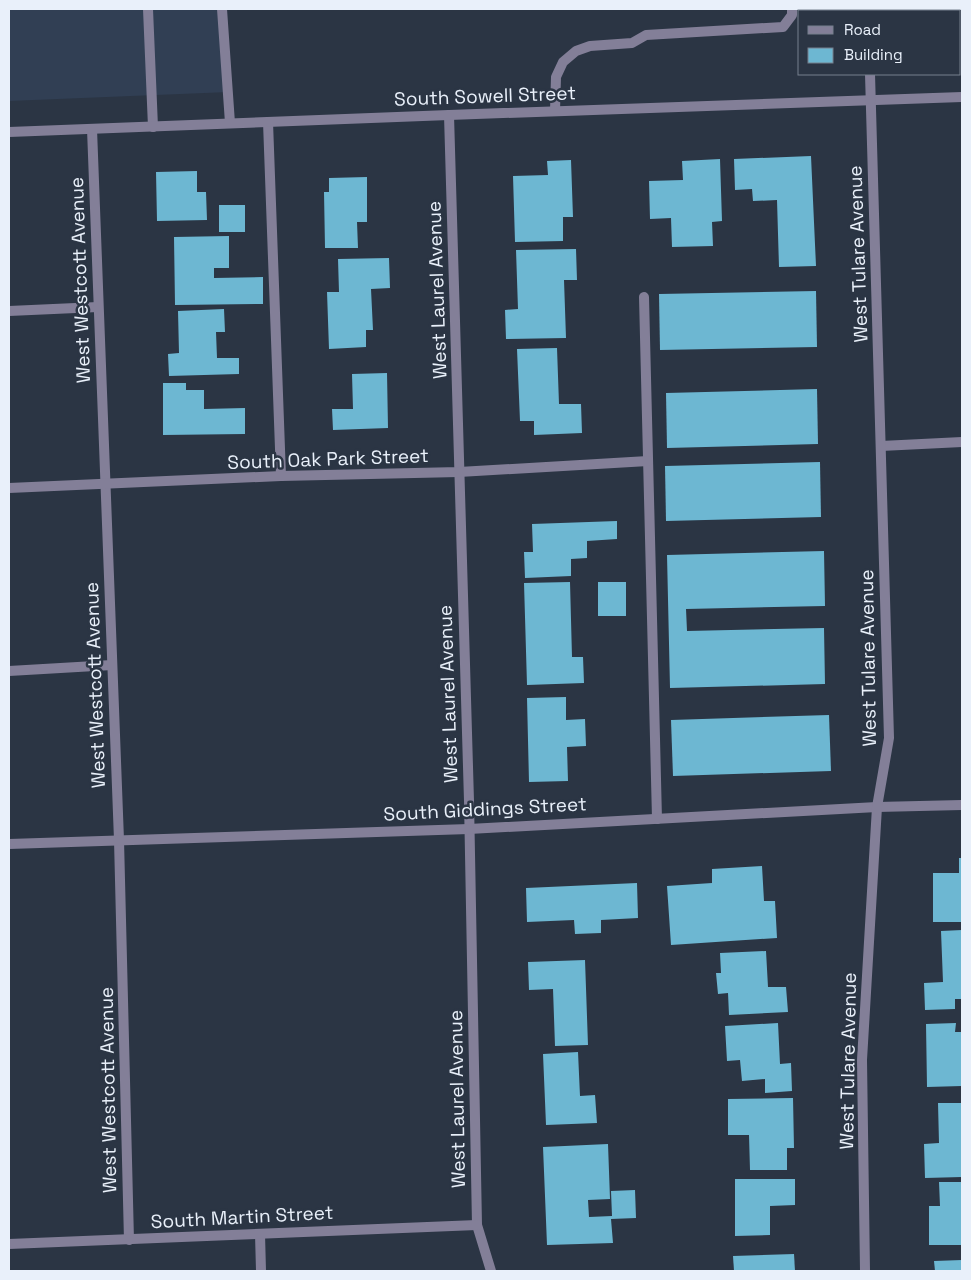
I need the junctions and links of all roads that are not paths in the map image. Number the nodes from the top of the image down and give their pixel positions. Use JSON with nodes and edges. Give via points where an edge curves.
{"nodes":[{"id":1,"x":148,"y":9,"type":"edge"},
{"id":2,"x":222,"y":9,"type":"edge"},
{"id":3,"x":792,"y":9,"type":"edge"},
{"id":4,"x":870,"y":75,"type":"edge"},
{"id":5,"x":962,"y":98,"type":"edge"},
{"id":6,"x":871,"y":101,"type":"junction"},
{"id":7,"x":555,"y":112,"type":"junction"},
{"id":8,"x":449,"y":114,"type":"junction"},
{"id":9,"x":268,"y":122,"type":"junction"},
{"id":10,"x":230,"y":124,"type":"junction"},
{"id":11,"x":153,"y":127,"type":"junction"},
{"id":12,"x":92,"y":129,"type":"junction"},
{"id":13,"x":9,"y":132,"type":"edge"},
{"id":14,"x":644,"y":297,"type":"dead end"},
{"id":15,"x":98,"y":307,"type":"junction"},
{"id":16,"x":9,"y":310,"type":"edge"},
{"id":17,"x":962,"y":442,"type":"edge"},
{"id":18,"x":881,"y":446,"type":"junction"},
{"id":19,"x":648,"y":461,"type":"junction"},
{"id":20,"x":459,"y":472,"type":"junction"},
{"id":21,"x":281,"y":476,"type":"junction"},
{"id":22,"x":105,"y":484,"type":"junction"},
{"id":23,"x":9,"y":488,"type":"edge"},
{"id":24,"x":112,"y":665,"type":"junction"},
{"id":25,"x":9,"y":671,"type":"edge"},
{"id":26,"x":962,"y":805,"type":"edge"},
{"id":27,"x":877,"y":807,"type":"junction"},
{"id":28,"x":657,"y":819,"type":"junction"},
{"id":29,"x":469,"y":829,"type":"junction"},
{"id":30,"x":119,"y":840,"type":"junction"},
{"id":31,"x":9,"y":844,"type":"edge"},
{"id":32,"x":477,"y":1225,"type":"junction"},
{"id":33,"x":260,"y":1234,"type":"junction"},
{"id":34,"x":129,"y":1240,"type":"junction"},
{"id":35,"x":9,"y":1244,"type":"edge"},
{"id":36,"x":261,"y":1271,"type":"edge"},
{"id":37,"x":491,"y":1271,"type":"edge"},
{"id":38,"x":865,"y":1271,"type":"edge"}],
"edges":[{"from":1,"to":11,"type":"street"},
{"from":2,"to":10,"type":"street"},
{"from":3,"to":7,"type":"street","via":[[783,27],[646,35],[632,43],[590,46],[576,51],[564,62],[556,77]]},
{"from":4,"to":6,"type":"street","name":"West Tulare Avenue"},
{"from":5,"to":6,"type":"street","name":"South Sowell Street"},
{"from":6,"to":7,"type":"street","name":"South Sowell Street"},
{"from":6,"to":18,"type":"street","name":"West Tulare Avenue"},
{"from":7,"to":8,"type":"street","name":"South Sowell Street"},
{"from":8,"to":9,"type":"street","name":"South Sowell Street"},
{"from":8,"to":20,"type":"street","name":"West Laurel Avenue"},
{"from":9,"to":10,"type":"street","name":"South Sowell Street"},
{"from":9,"to":21,"type":"street"},
{"from":10,"to":11,"type":"street","name":"South Sowell Street"},
{"from":11,"to":12,"type":"street","name":"South Sowell Street"},
{"from":12,"to":13,"type":"street","name":"South Sowell Street"},
{"from":12,"to":15,"type":"street","name":"West Westcott Avenue"},
{"from":14,"to":19,"type":"street"},
{"from":15,"to":16,"type":"street"},
{"from":15,"to":22,"type":"street","name":"West Westcott Avenue"},
{"from":17,"to":18,"type":"street"},
{"from":18,"to":27,"type":"street","name":"West Tulare Avenue","via":[[889,738]]},
{"from":19,"to":20,"type":"street","name":"South Oak Park Street"},
{"from":19,"to":28,"type":"street"},
{"from":20,"to":21,"type":"street","name":"South Oak Park Street"},
{"from":20,"to":29,"type":"street","name":"West Laurel Avenue"},
{"from":21,"to":22,"type":"street","name":"South Oak Park Street"},
{"from":22,"to":23,"type":"street","name":"South Oak Park Street"},
{"from":22,"to":24,"type":"street","name":"West Westcott Avenue"},
{"from":24,"to":25,"type":"street"},
{"from":24,"to":30,"type":"street","name":"West Westcott Avenue"},
{"from":26,"to":27,"type":"street","name":"South Giddings Street"},
{"from":27,"to":28,"type":"street","name":"South Giddings Street"},
{"from":27,"to":38,"type":"street","name":"West Tulare Avenue","via":[[862,1060]]},
{"from":28,"to":29,"type":"street","name":"South Giddings Street"},
{"from":29,"to":30,"type":"street","name":"South Giddings Street"},
{"from":29,"to":32,"type":"street","name":"West Laurel Avenue"},
{"from":30,"to":31,"type":"street","name":"South Giddings Street"},
{"from":30,"to":34,"type":"street","name":"West Westcott Avenue"},
{"from":32,"to":33,"type":"street","name":"South Martin Street"},
{"from":32,"to":37,"type":"street","name":"West Laurel Avenue"},
{"from":33,"to":34,"type":"street","name":"South Martin Street"},
{"from":33,"to":36,"type":"street"},
{"from":34,"to":35,"type":"street","name":"South Martin Street"}]}
